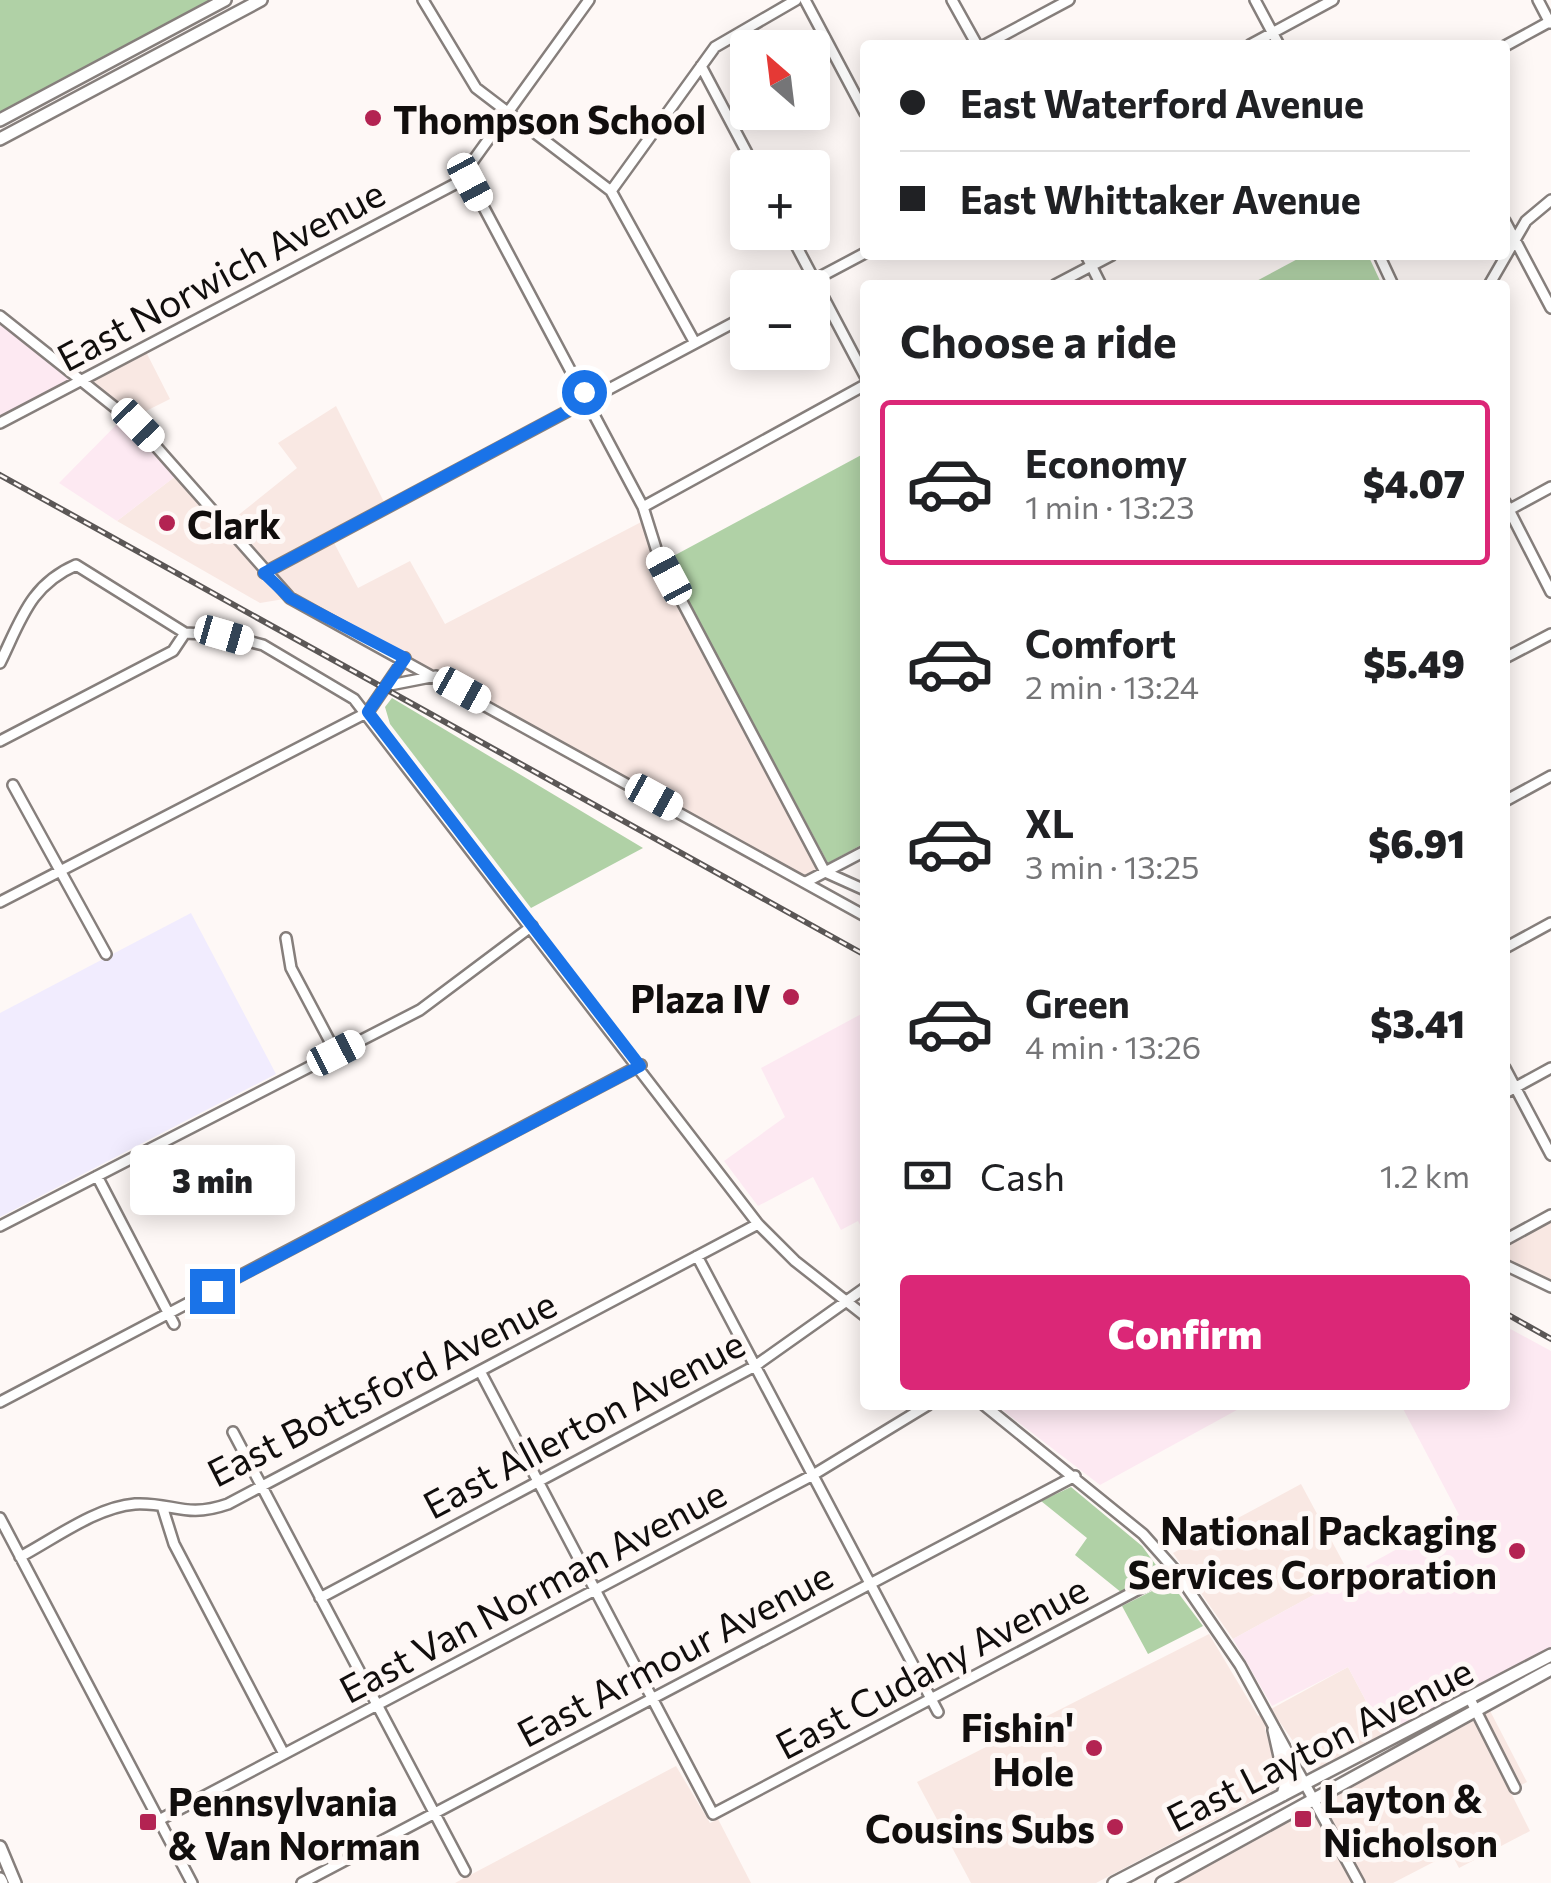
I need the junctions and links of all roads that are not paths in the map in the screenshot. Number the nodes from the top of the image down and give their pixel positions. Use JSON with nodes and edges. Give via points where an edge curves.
{"nodes":[{"id":1,"x":225,"y":0,"type":"edge"},
{"id":2,"x":261,"y":0,"type":"edge"},
{"id":3,"x":423,"y":0,"type":"edge"},
{"id":4,"x":589,"y":0,"type":"edge"},
{"id":5,"x":796,"y":0,"type":"edge"},
{"id":6,"x":806,"y":0,"type":"edge"},
{"id":7,"x":952,"y":0,"type":"edge"},
{"id":8,"x":1069,"y":0,"type":"edge"},
{"id":9,"x":1256,"y":0,"type":"edge"},
{"id":10,"x":1333,"y":0,"type":"edge"},
{"id":11,"x":1538,"y":0,"type":"edge"},
{"id":12,"x":1550,"y":23,"type":"edge"},
{"id":13,"x":1272,"y":33,"type":"junction"},
{"id":14,"x":974,"y":40,"type":"edge"},
{"id":15,"x":994,"y":40,"type":"edge"},
{"id":16,"x":1259,"y":40,"type":"edge"},
{"id":17,"x":1276,"y":40,"type":"edge"},
{"id":18,"x":1510,"y":43,"type":"edge"},
{"id":19,"x":702,"y":66,"type":"junction"},
{"id":20,"x":860,"y":103,"type":"edge"},
{"id":21,"x":508,"y":114,"type":"junction"},
{"id":22,"x":0,"y":120,"type":"edge"},
{"id":23,"x":0,"y":139,"type":"edge"},
{"id":24,"x":746,"y":150,"type":"edge"},
{"id":25,"x":466,"y":174,"type":"junction"},
{"id":26,"x":611,"y":192,"type":"junction"},
{"id":27,"x":1551,"y":200,"type":"edge"},
{"id":28,"x":1510,"y":230,"type":"edge"},
{"id":29,"x":1515,"y":239,"type":"junction"},
{"id":30,"x":1510,"y":248,"type":"edge"},
{"id":31,"x":860,"y":256,"type":"edge"},
{"id":32,"x":1088,"y":260,"type":"edge"},
{"id":33,"x":1102,"y":260,"type":"edge"},
{"id":34,"x":1091,"y":266,"type":"junction"},
{"id":35,"x":830,"y":272,"type":"edge"},
{"id":36,"x":1064,"y":280,"type":"edge"},
{"id":37,"x":1098,"y":280,"type":"edge"},
{"id":38,"x":1551,"y":308,"type":"edge"},
{"id":39,"x":830,"y":310,"type":"edge"},
{"id":40,"x":0,"y":316,"type":"edge"},
{"id":41,"x":730,"y":324,"type":"edge"},
{"id":42,"x":695,"y":342,"type":"junction"},
{"id":43,"x":860,"y":367,"type":"edge"},
{"id":44,"x":83,"y":380,"type":"junction"},
{"id":45,"x":860,"y":388,"type":"edge"},
{"id":46,"x":588,"y":400,"type":"junction"},
{"id":47,"x":0,"y":424,"type":"edge"},
{"id":48,"x":1551,"y":487,"type":"edge"},
{"id":49,"x":1510,"y":506,"type":"edge"},
{"id":50,"x":643,"y":507,"type":"junction"},
{"id":51,"x":1510,"y":515,"type":"edge"},
{"id":52,"x":650,"y":528,"type":"junction"},
{"id":53,"x":636,"y":530,"type":"dead end"},
{"id":54,"x":264,"y":573,"type":"junction"},
{"id":55,"x":1551,"y":592,"type":"edge"},
{"id":56,"x":185,"y":633,"type":"junction"},
{"id":57,"x":1551,"y":634,"type":"edge"},
{"id":58,"x":1510,"y":655,"type":"edge"},
{"id":59,"x":405,"y":658,"type":"junction"},
{"id":60,"x":0,"y":663,"type":"edge"},
{"id":61,"x":436,"y":676,"type":"junction"},
{"id":62,"x":390,"y":685,"type":"junction"},
{"id":63,"x":368,"y":712,"type":"junction"},
{"id":64,"x":0,"y":741,"type":"edge"},
{"id":65,"x":1551,"y":776,"type":"edge"},
{"id":66,"x":13,"y":785,"type":"dead end"},
{"id":67,"x":1510,"y":798,"type":"edge"},
{"id":68,"x":860,"y":854,"type":"edge"},
{"id":69,"x":62,"y":870,"type":"junction"},
{"id":70,"x":825,"y":872,"type":"junction"},
{"id":71,"x":806,"y":882,"type":"junction"},
{"id":72,"x":860,"y":888,"type":"edge"},
{"id":73,"x":0,"y":902,"type":"edge"},
{"id":74,"x":860,"y":913,"type":"edge"},
{"id":75,"x":1551,"y":923,"type":"edge"},
{"id":76,"x":532,"y":926,"type":"junction"},
{"id":77,"x":286,"y":938,"type":"dead end"},
{"id":78,"x":1510,"y":945,"type":"edge"},
{"id":79,"x":106,"y":954,"type":"dead end"},
{"id":80,"x":336,"y":1053,"type":"junction"},
{"id":81,"x":640,"y":1066,"type":"junction"},
{"id":82,"x":1551,"y":1068,"type":"edge"},
{"id":83,"x":1510,"y":1090,"type":"edge"},
{"id":84,"x":1551,"y":1155,"type":"edge"},
{"id":85,"x":97,"y":1176,"type":"junction"},
{"id":86,"x":1551,"y":1216,"type":"edge"},
{"id":87,"x":758,"y":1224,"type":"junction"},
{"id":88,"x":0,"y":1226,"type":"edge"},
{"id":89,"x":1510,"y":1237,"type":"edge"},
{"id":90,"x":697,"y":1256,"type":"junction"},
{"id":91,"x":1510,"y":1268,"type":"edge"},
{"id":92,"x":1551,"y":1287,"type":"edge"},
{"id":93,"x":860,"y":1292,"type":"edge"},
{"id":94,"x":846,"y":1302,"type":"junction"},
{"id":95,"x":860,"y":1312,"type":"edge"},
{"id":96,"x":169,"y":1313,"type":"junction"},
{"id":97,"x":174,"y":1324,"type":"dead end"},
{"id":98,"x":756,"y":1366,"type":"junction"},
{"id":99,"x":480,"y":1371,"type":"junction"},
{"id":100,"x":0,"y":1402,"type":"edge"},
{"id":101,"x":920,"y":1410,"type":"edge"},
{"id":102,"x":990,"y":1410,"type":"edge"},
{"id":103,"x":233,"y":1432,"type":"dead end"},
{"id":104,"x":813,"y":1476,"type":"junction"},
{"id":105,"x":1075,"y":1476,"type":"junction"},
{"id":106,"x":538,"y":1482,"type":"junction"},
{"id":107,"x":262,"y":1486,"type":"junction"},
{"id":108,"x":164,"y":1508,"type":"junction"},
{"id":109,"x":0,"y":1518,"type":"edge"},
{"id":110,"x":20,"y":1557,"type":"junction"},
{"id":111,"x":1175,"y":1570,"type":"junction"},
{"id":112,"x":870,"y":1584,"type":"junction"},
{"id":113,"x":595,"y":1590,"type":"junction"},
{"id":114,"x":320,"y":1598,"type":"junction"},
{"id":115,"x":1551,"y":1655,"type":"edge"},
{"id":116,"x":1551,"y":1669,"type":"edge"},
{"id":117,"x":652,"y":1698,"type":"junction"},
{"id":118,"x":931,"y":1700,"type":"junction"},
{"id":119,"x":377,"y":1705,"type":"junction"},
{"id":120,"x":1472,"y":1705,"type":"junction"},
{"id":121,"x":938,"y":1712,"type":"dead end"},
{"id":122,"x":1274,"y":1730,"type":"junction"},
{"id":123,"x":284,"y":1754,"type":"junction"},
{"id":124,"x":1305,"y":1783,"type":"junction"},
{"id":125,"x":1516,"y":1788,"type":"dead end"},
{"id":126,"x":1283,"y":1795,"type":"junction"},
{"id":127,"x":1315,"y":1801,"type":"junction"},
{"id":128,"x":434,"y":1813,"type":"junction"},
{"id":129,"x":159,"y":1820,"type":"junction"},
{"id":130,"x":0,"y":1847,"type":"edge"},
{"id":131,"x":464,"y":1871,"type":"dead end"},
{"id":132,"x":15,"y":1883,"type":"edge"},
{"id":133,"x":192,"y":1883,"type":"edge"},
{"id":134,"x":302,"y":1883,"type":"edge"},
{"id":135,"x":1114,"y":1883,"type":"edge"},
{"id":136,"x":1162,"y":1883,"type":"edge"},
{"id":137,"x":1359,"y":1883,"type":"edge"}],
"edges":[{"from":1,"to":22,"type":"main road"},
{"from":2,"to":23,"type":"main road"},
{"from":3,"to":21,"type":"street","via":[[470,80]]},
{"from":4,"to":21,"type":"street"},
{"from":5,"to":19,"type":"street","via":[[722,40]]},
{"from":6,"to":20,"type":"street"},
{"from":7,"to":14,"type":"street"},
{"from":8,"to":15,"type":"street"},
{"from":9,"to":13,"type":"street"},
{"from":10,"to":13,"type":"street"},
{"from":11,"to":12,"type":"street"},
{"from":12,"to":18,"type":"street"},
{"from":13,"to":16,"type":"street"},
{"from":13,"to":17,"type":"street"},
{"from":19,"to":24,"type":"street"},
{"from":19,"to":26,"type":"street"},
{"from":21,"to":25,"type":"street"},
{"from":21,"to":26,"type":"street"},
{"from":25,"to":44,"type":"street","name":"East Norwich Avenue"},
{"from":25,"to":46,"type":"street"},
{"from":26,"to":42,"type":"street"},
{"from":27,"to":29,"type":"street"},
{"from":28,"to":29,"type":"street"},
{"from":29,"to":30,"type":"street"},
{"from":29,"to":38,"type":"street"},
{"from":31,"to":35,"type":"street"},
{"from":32,"to":34,"type":"street"},
{"from":33,"to":34,"type":"street"},
{"from":34,"to":36,"type":"street"},
{"from":34,"to":37,"type":"street"},
{"from":39,"to":43,"type":"street"},
{"from":40,"to":44,"type":"street"},
{"from":41,"to":42,"type":"street"},
{"from":42,"to":46,"type":"street"},
{"from":44,"to":47,"type":"street","name":"East Norwich Avenue"},
{"from":44,"to":54,"type":"street","via":[[164,452]]},
{"from":45,"to":50,"type":"street"},
{"from":46,"to":50,"type":"street"},
{"from":46,"to":54,"type":"street"},
{"from":48,"to":49,"type":"street"},
{"from":50,"to":52,"type":"street"},
{"from":51,"to":55,"type":"street"},
{"from":52,"to":53,"type":"street"},
{"from":52,"to":70,"type":"street","via":[[659,558]]},
{"from":54,"to":59,"type":"street","via":[[290,598]]},
{"from":56,"to":60,"type":"street","via":[[76,565],[50,577],[29,603]]},
{"from":56,"to":63,"type":"street","via":[[263,646]]},
{"from":56,"to":64,"type":"street","via":[[172,652]]},
{"from":57,"to":58,"type":"street"},
{"from":59,"to":61,"type":"street"},
{"from":59,"to":62,"type":"street"},
{"from":61,"to":62,"type":"street"},
{"from":61,"to":71,"type":"street"},
{"from":62,"to":63,"type":"street"},
{"from":63,"to":69,"type":"street"},
{"from":63,"to":76,"type":"street"},
{"from":65,"to":67,"type":"street"},
{"from":66,"to":69,"type":"street"},
{"from":68,"to":70,"type":"street"},
{"from":69,"to":73,"type":"street"},
{"from":69,"to":79,"type":"street"},
{"from":70,"to":71,"type":"street"},
{"from":70,"to":72,"type":"street"},
{"from":71,"to":74,"type":"street"},
{"from":75,"to":78,"type":"street"},
{"from":76,"to":80,"type":"street","via":[[432,1002]]},
{"from":76,"to":81,"type":"street"},
{"from":77,"to":80,"type":"street","via":[[291,968]]},
{"from":80,"to":85,"type":"street"},
{"from":81,"to":87,"type":"street"},
{"from":81,"to":96,"type":"street"},
{"from":82,"to":83,"type":"street"},
{"from":83,"to":84,"type":"street"},
{"from":85,"to":88,"type":"street"},
{"from":85,"to":96,"type":"street"},
{"from":86,"to":89,"type":"street"},
{"from":87,"to":90,"type":"street","name":"East Bottsford Avenue"},
{"from":87,"to":94,"type":"street"},
{"from":90,"to":98,"type":"street"},
{"from":90,"to":99,"type":"street","name":"East Bottsford Avenue"},
{"from":91,"to":92,"type":"street"},
{"from":93,"to":94,"type":"street","name":"East Allerton Avenue"},
{"from":94,"to":95,"type":"street"},
{"from":94,"to":98,"type":"street","name":"East Allerton Avenue"},
{"from":96,"to":97,"type":"street"},
{"from":96,"to":100,"type":"street"},
{"from":98,"to":104,"type":"street"},
{"from":98,"to":106,"type":"street","name":"East Allerton Avenue"},
{"from":99,"to":106,"type":"street"},
{"from":99,"to":107,"type":"street","name":"East Bottsford Avenue"},
{"from":101,"to":104,"type":"street","name":"East Van Norman Avenue"},
{"from":102,"to":105,"type":"street"},
{"from":103,"to":107,"type":"street"},
{"from":104,"to":112,"type":"street"},
{"from":104,"to":113,"type":"street","name":"East Van Norman Avenue"},
{"from":105,"to":111,"type":"street"},
{"from":105,"to":112,"type":"street","name":"East Armour Avenue"},
{"from":106,"to":113,"type":"street"},
{"from":106,"to":114,"type":"street","name":"East Allerton Avenue"},
{"from":107,"to":108,"type":"street","name":"East Bottsford Avenue","via":[[209,1510]]},
{"from":107,"to":114,"type":"street"},
{"from":108,"to":110,"type":"street","name":"East Bottsford Avenue","via":[[134,1504],[112,1510]]},
{"from":108,"to":123,"type":"street","via":[[174,1544]]},
{"from":109,"to":110,"type":"street"},
{"from":110,"to":129,"type":"street"},
{"from":111,"to":118,"type":"street","name":"East Cudahy Avenue"},
{"from":111,"to":122,"type":"street"},
{"from":112,"to":117,"type":"street","name":"East Armour Avenue"},
{"from":112,"to":118,"type":"street"},
{"from":113,"to":117,"type":"street"},
{"from":113,"to":119,"type":"street","name":"East Van Norman Avenue"},
{"from":114,"to":119,"type":"street"},
{"from":115,"to":120,"type":"main road","name":"East Layton Avenue"},
{"from":116,"to":120,"type":"main road","name":"East Layton Avenue"},
{"from":117,"to":118,"type":"street","name":"East Cudahy Avenue","via":[[714,1814]]},
{"from":117,"to":128,"type":"street","name":"East Armour Avenue"},
{"from":118,"to":121,"type":"street"},
{"from":119,"to":123,"type":"street","name":"East Van Norman Avenue"},
{"from":119,"to":128,"type":"street"},
{"from":120,"to":124,"type":"main road","name":"East Layton Avenue"},
{"from":120,"to":125,"type":"street"},
{"from":120,"to":127,"type":"main road","name":"East Layton Avenue"},
{"from":122,"to":124,"type":"street"},
{"from":122,"to":126,"type":"main road"},
{"from":123,"to":129,"type":"street","name":"East Van Norman Avenue"},
{"from":124,"to":126,"type":"main road","name":"East Layton Avenue"},
{"from":124,"to":127,"type":"street"},
{"from":126,"to":135,"type":"main road","name":"East Layton Avenue"},
{"from":127,"to":136,"type":"main road","name":"East Layton Avenue"},
{"from":127,"to":137,"type":"street"},
{"from":128,"to":131,"type":"street"},
{"from":128,"to":134,"type":"street","name":"East Armour Avenue"},
{"from":129,"to":133,"type":"street"},
{"from":130,"to":132,"type":"main road"}]}
